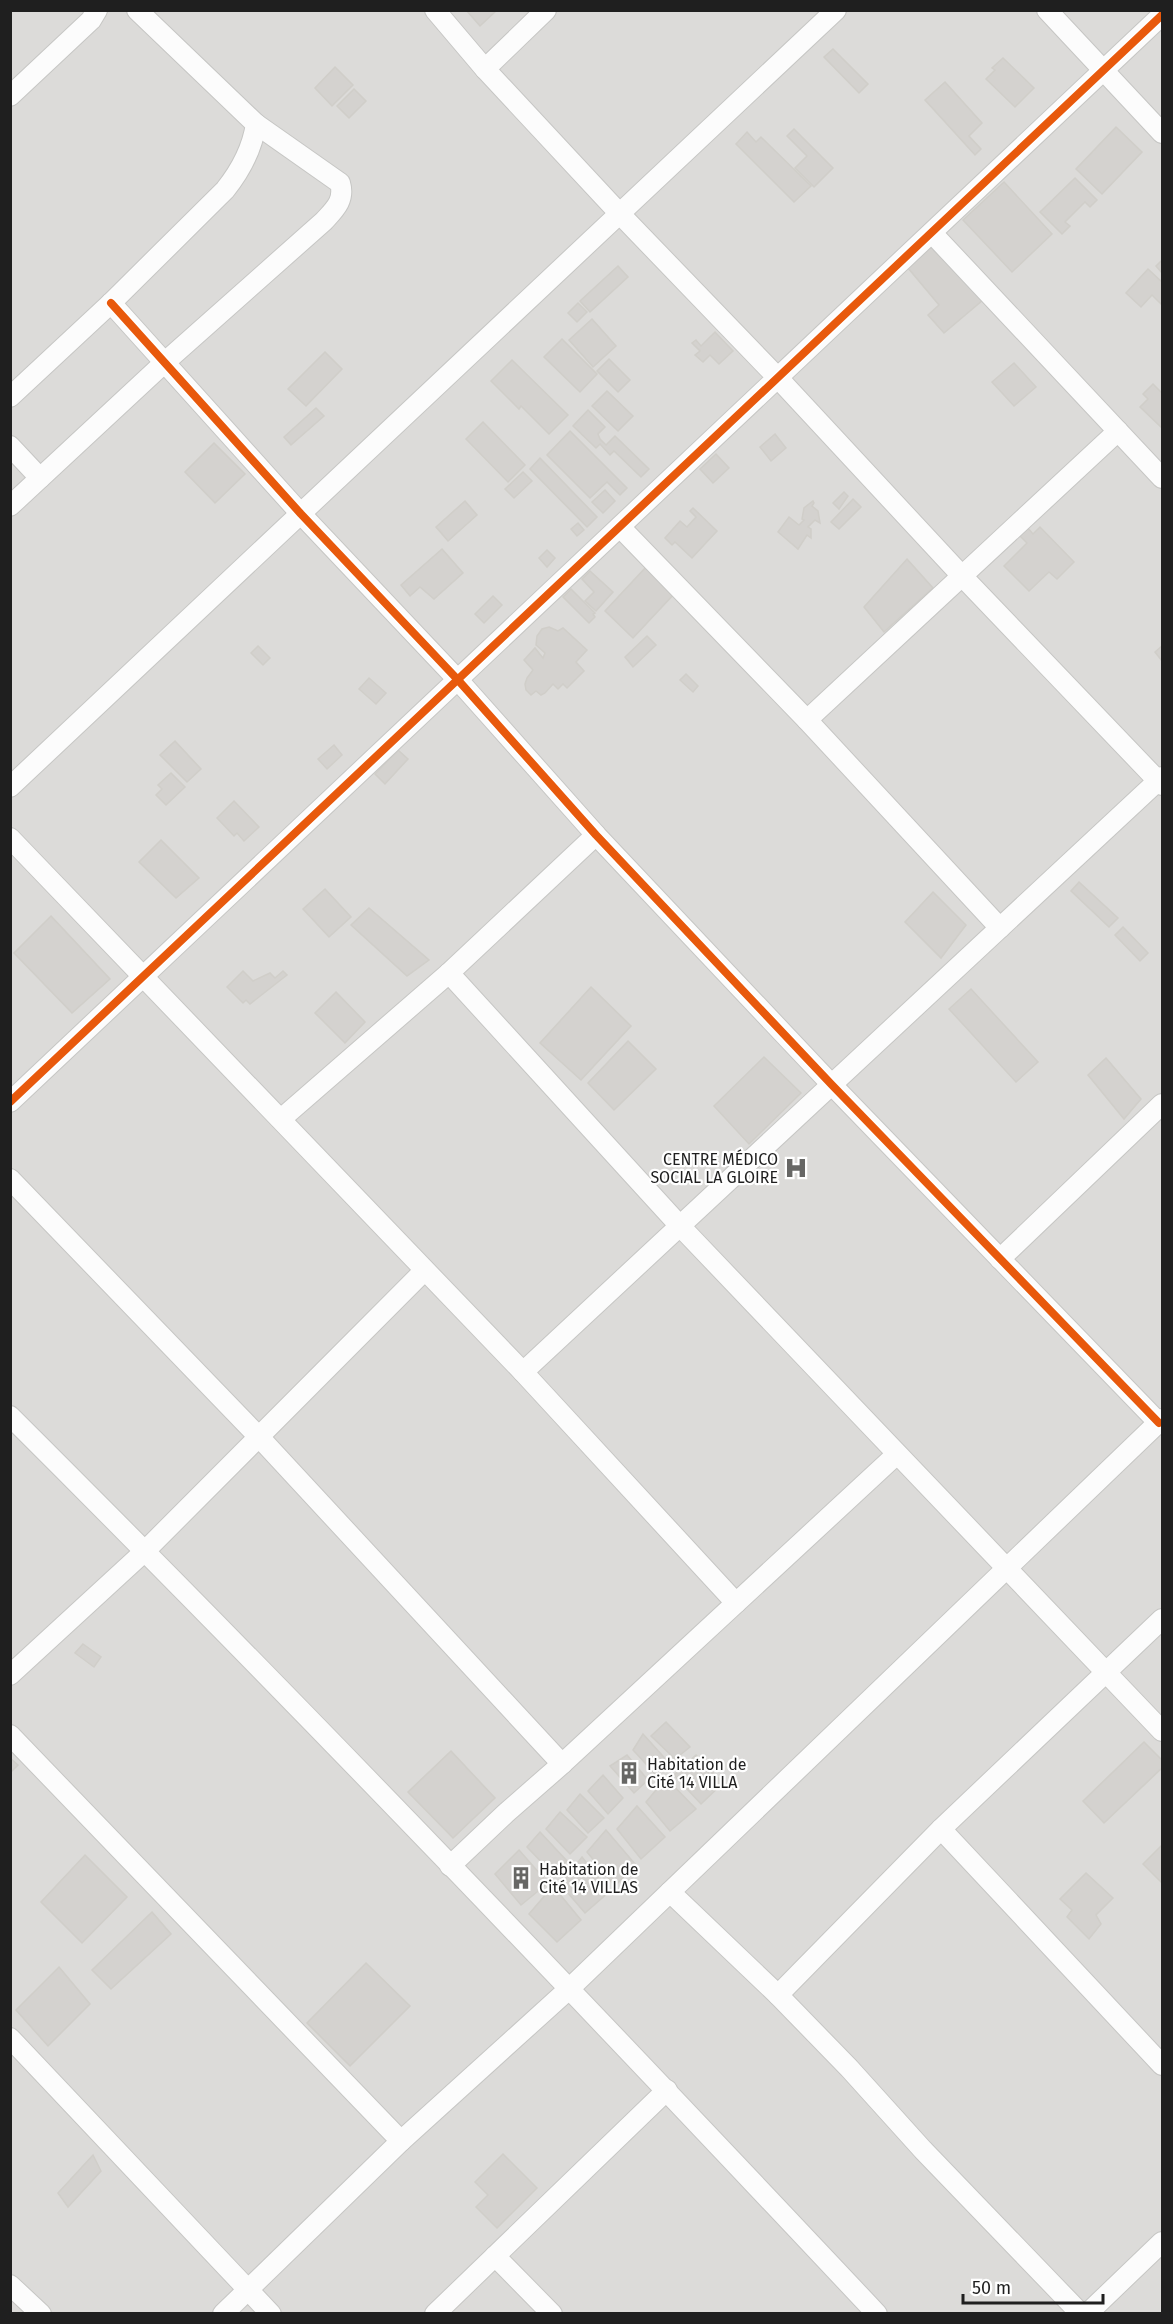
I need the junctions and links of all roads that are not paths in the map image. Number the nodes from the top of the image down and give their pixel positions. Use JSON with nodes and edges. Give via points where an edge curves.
{"nodes":[{"id":1,"x":97,"y":10,"type":"edge"},
{"id":2,"x":137,"y":10,"type":"edge"},
{"id":3,"x":435,"y":10,"type":"edge"},
{"id":4,"x":546,"y":10,"type":"edge"},
{"id":5,"x":836,"y":10,"type":"edge"},
{"id":6,"x":1047,"y":10,"type":"edge"},
{"id":7,"x":1162,"y":15,"type":"edge"},
{"id":8,"x":485,"y":69,"type":"junction"},
{"id":9,"x":1104,"y":70,"type":"junction"},
{"id":10,"x":10,"y":96,"type":"edge"},
{"id":11,"x":256,"y":124,"type":"junction"},
{"id":12,"x":1162,"y":133,"type":"edge"},
{"id":13,"x":620,"y":214,"type":"junction"},
{"id":14,"x":932,"y":233,"type":"junction"},
{"id":15,"x":111,"y":303,"type":"junction"},
{"id":16,"x":164,"y":363,"type":"junction"},
{"id":17,"x":778,"y":378,"type":"junction"},
{"id":18,"x":10,"y":397,"type":"edge"},
{"id":19,"x":1118,"y":430,"type":"junction"},
{"id":20,"x":10,"y":446,"type":"edge"},
{"id":21,"x":40,"y":478,"type":"junction"},
{"id":22,"x":1162,"y":478,"type":"edge"},
{"id":23,"x":10,"y":506,"type":"edge"},
{"id":24,"x":301,"y":514,"type":"junction"},
{"id":25,"x":620,"y":527,"type":"junction"},
{"id":26,"x":962,"y":576,"type":"junction"},
{"id":27,"x":458,"y":680,"type":"junction"},
{"id":28,"x":807,"y":720,"type":"junction"},
{"id":29,"x":1161,"y":781,"type":"edge"},
{"id":30,"x":10,"y":787,"type":"edge"},
{"id":31,"x":596,"y":835,"type":"junction"},
{"id":32,"x":10,"y":838,"type":"edge"},
{"id":33,"x":1000,"y":928,"type":"junction"},
{"id":34,"x":449,"y":973,"type":"junction"},
{"id":35,"x":142,"y":978,"type":"junction"},
{"id":36,"x":832,"y":1085,"type":"junction"},
{"id":37,"x":10,"y":1102,"type":"edge"},
{"id":38,"x":1162,"y":1104,"type":"edge"},
{"id":39,"x":281,"y":1119,"type":"junction"},
{"id":40,"x":10,"y":1179,"type":"edge"},
{"id":41,"x":680,"y":1226,"type":"junction"},
{"id":42,"x":1000,"y":1259,"type":"junction"},
{"id":43,"x":424,"y":1272,"type":"junction"},
{"id":44,"x":523,"y":1372,"type":"junction"},
{"id":45,"x":10,"y":1416,"type":"edge"},
{"id":46,"x":1161,"y":1421,"type":"edge"},
{"id":47,"x":260,"y":1438,"type":"junction"},
{"id":48,"x":897,"y":1454,"type":"junction"},
{"id":49,"x":145,"y":1551,"type":"junction"},
{"id":50,"x":1007,"y":1569,"type":"junction"},
{"id":51,"x":736,"y":1603,"type":"junction"},
{"id":52,"x":1162,"y":1618,"type":"edge"},
{"id":53,"x":1105,"y":1672,"type":"junction"},
{"id":54,"x":10,"y":1675,"type":"edge"},
{"id":55,"x":1162,"y":1731,"type":"edge"},
{"id":56,"x":10,"y":1735,"type":"edge"},
{"id":57,"x":562,"y":1764,"type":"junction"},
{"id":58,"x":941,"y":1829,"type":"junction"},
{"id":59,"x":450,"y":1866,"type":"junction"},
{"id":60,"x":670,"y":1892,"type":"junction"},
{"id":61,"x":570,"y":1988,"type":"junction"},
{"id":62,"x":778,"y":1995,"type":"junction"},
{"id":63,"x":10,"y":2038,"type":"edge"},
{"id":64,"x":1162,"y":2065,"type":"edge"},
{"id":65,"x":667,"y":2090,"type":"junction"},
{"id":66,"x":401,"y":2141,"type":"junction"},
{"id":67,"x":1162,"y":2242,"type":"edge"},
{"id":68,"x":495,"y":2256,"type":"junction"},
{"id":69,"x":10,"y":2284,"type":"edge"},
{"id":70,"x":248,"y":2291,"type":"junction"},
{"id":71,"x":40,"y":2313,"type":"edge"},
{"id":72,"x":223,"y":2313,"type":"edge"},
{"id":73,"x":271,"y":2313,"type":"edge"},
{"id":74,"x":435,"y":2313,"type":"edge"},
{"id":75,"x":552,"y":2313,"type":"edge"},
{"id":76,"x":877,"y":2313,"type":"edge"},
{"id":77,"x":1081,"y":2313,"type":"edge"},
{"id":78,"x":1086,"y":2313,"type":"edge"}],
"edges":[{"from":1,"to":10,"type":"street"},
{"from":2,"to":11,"type":"street"},
{"from":3,"to":8,"type":"street"},
{"from":4,"to":8,"type":"street"},
{"from":5,"to":13,"type":"street"},
{"from":6,"to":9,"type":"street"},
{"from":7,"to":9,"type":"street"},
{"from":8,"to":13,"type":"street"},
{"from":9,"to":12,"type":"street"},
{"from":9,"to":14,"type":"street"},
{"from":11,"to":15,"type":"street","via":[[240,171],[225,190]]},
{"from":11,"to":16,"type":"street","via":[[340,183],[343,193],[324,221]]},
{"from":13,"to":17,"type":"street"},
{"from":13,"to":24,"type":"street"},
{"from":14,"to":17,"type":"street"},
{"from":14,"to":19,"type":"street"},
{"from":15,"to":16,"type":"street"},
{"from":15,"to":18,"type":"street"},
{"from":16,"to":21,"type":"street"},
{"from":16,"to":24,"type":"street"},
{"from":17,"to":25,"type":"street"},
{"from":17,"to":26,"type":"street"},
{"from":19,"to":22,"type":"street"},
{"from":19,"to":26,"type":"street"},
{"from":20,"to":21,"type":"street"},
{"from":21,"to":23,"type":"street"},
{"from":24,"to":27,"type":"street"},
{"from":24,"to":30,"type":"street"},
{"from":25,"to":27,"type":"street"},
{"from":25,"to":28,"type":"street"},
{"from":26,"to":28,"type":"street"},
{"from":26,"to":29,"type":"street"},
{"from":27,"to":31,"type":"street"},
{"from":27,"to":35,"type":"street"},
{"from":28,"to":33,"type":"street"},
{"from":29,"to":33,"type":"street"},
{"from":31,"to":34,"type":"street"},
{"from":31,"to":36,"type":"street"},
{"from":32,"to":35,"type":"street"},
{"from":33,"to":36,"type":"street"},
{"from":34,"to":39,"type":"street"},
{"from":34,"to":41,"type":"street"},
{"from":35,"to":37,"type":"street"},
{"from":35,"to":39,"type":"street"},
{"from":36,"to":41,"type":"street"},
{"from":36,"to":42,"type":"street"},
{"from":38,"to":42,"type":"street"},
{"from":39,"to":43,"type":"street"},
{"from":40,"to":47,"type":"street"},
{"from":41,"to":44,"type":"street"},
{"from":41,"to":48,"type":"street"},
{"from":42,"to":46,"type":"street"},
{"from":43,"to":44,"type":"street"},
{"from":43,"to":47,"type":"street"},
{"from":44,"to":51,"type":"street"},
{"from":45,"to":49,"type":"street"},
{"from":46,"to":50,"type":"street"},
{"from":47,"to":49,"type":"street"},
{"from":47,"to":57,"type":"street"},
{"from":48,"to":50,"type":"street"},
{"from":48,"to":51,"type":"street"},
{"from":49,"to":54,"type":"street"},
{"from":49,"to":59,"type":"street"},
{"from":50,"to":53,"type":"street"},
{"from":50,"to":60,"type":"street"},
{"from":51,"to":57,"type":"street"},
{"from":52,"to":53,"type":"street"},
{"from":53,"to":55,"type":"street"},
{"from":53,"to":58,"type":"street"},
{"from":56,"to":66,"type":"street"},
{"from":57,"to":59,"type":"street"},
{"from":58,"to":62,"type":"street"},
{"from":58,"to":64,"type":"street"},
{"from":59,"to":61,"type":"street"},
{"from":60,"to":61,"type":"street"},
{"from":60,"to":62,"type":"street"},
{"from":61,"to":65,"type":"street"},
{"from":61,"to":66,"type":"street"},
{"from":62,"to":77,"type":"street"},
{"from":63,"to":70,"type":"street"},
{"from":65,"to":68,"type":"street"},
{"from":65,"to":76,"type":"street"},
{"from":66,"to":70,"type":"street"},
{"from":67,"to":78,"type":"street"},
{"from":68,"to":74,"type":"street"},
{"from":68,"to":75,"type":"street"},
{"from":69,"to":71,"type":"street"},
{"from":70,"to":72,"type":"street"},
{"from":70,"to":73,"type":"street"}]}
